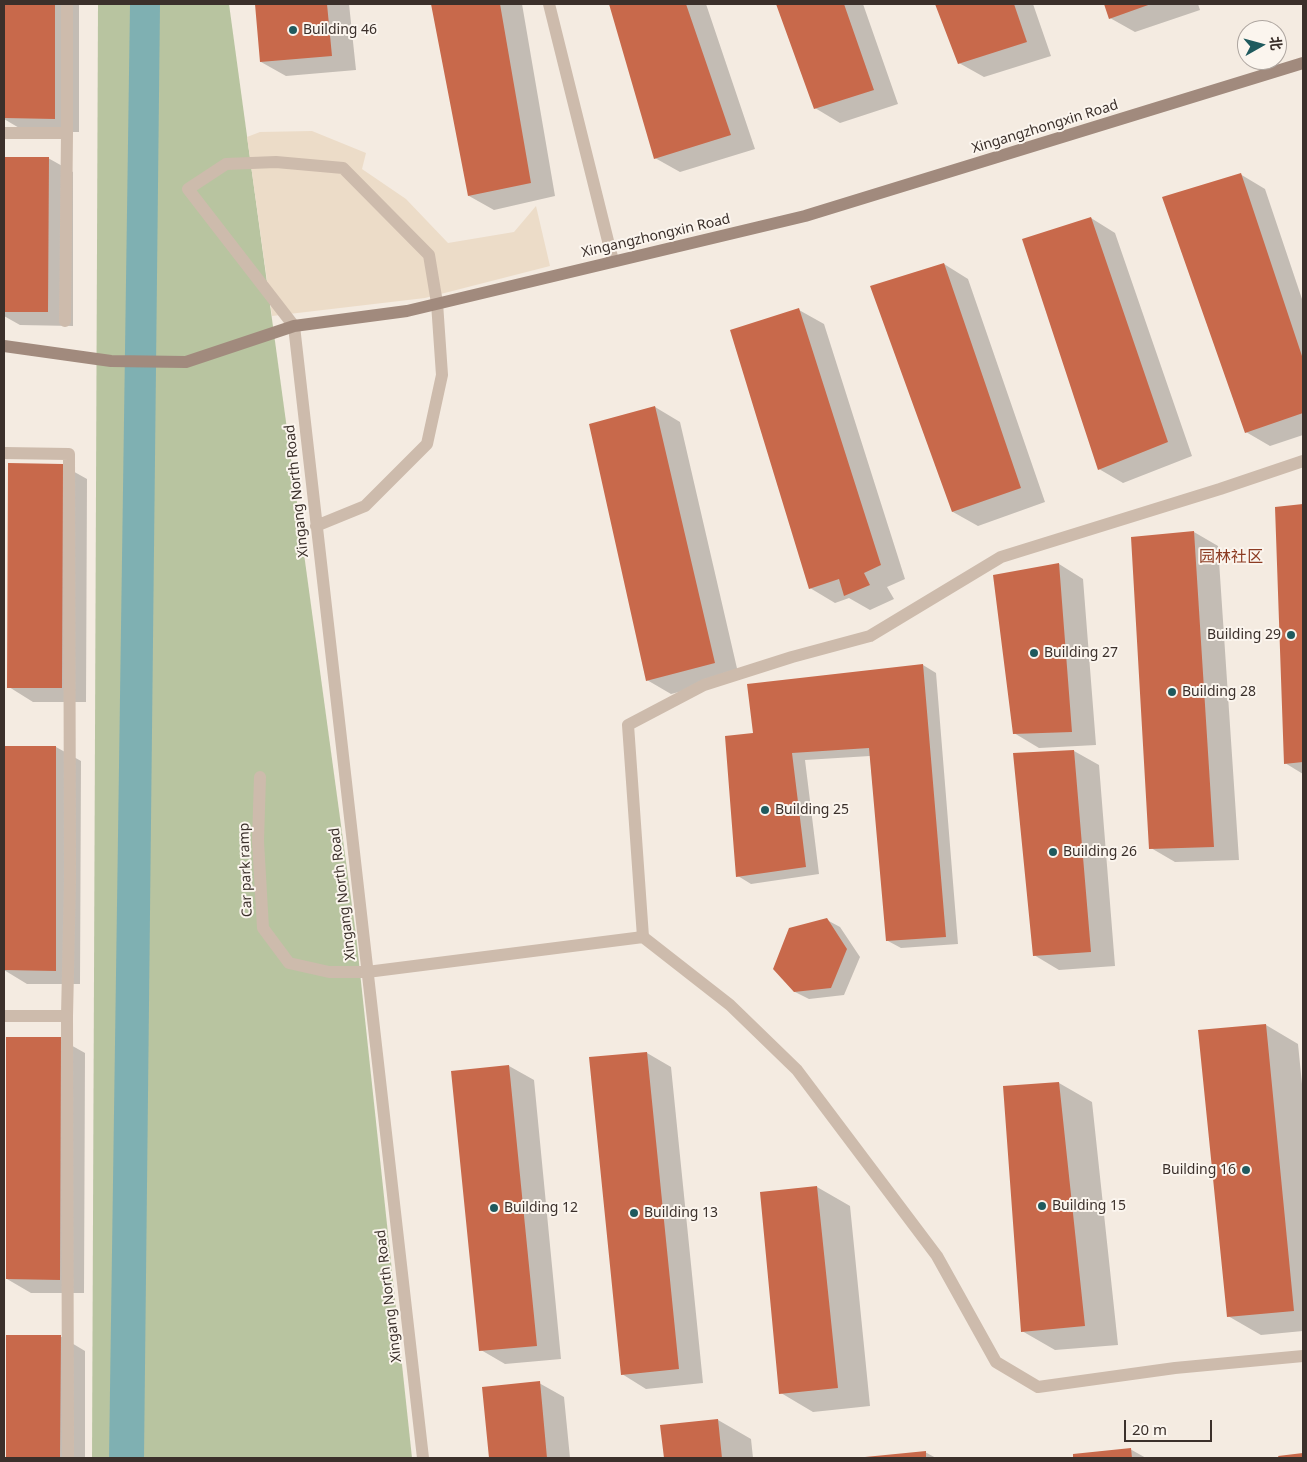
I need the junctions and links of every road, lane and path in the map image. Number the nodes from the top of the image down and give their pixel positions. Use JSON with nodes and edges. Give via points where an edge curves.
{"nodes":[{"id":1,"x":66,"y":4,"type":"edge"},
{"id":2,"x":549,"y":4,"type":"edge"},
{"id":3,"x":1303,"y":63,"type":"edge"},
{"id":4,"x":4,"y":133,"type":"edge"},
{"id":5,"x":67,"y":133,"type":"junction"},
{"id":6,"x":613,"y":261,"type":"junction"},
{"id":7,"x":437,"y":303,"type":"junction"},
{"id":8,"x":65,"y":321,"type":"dead end"},
{"id":9,"x":294,"y":326,"type":"junction"},
{"id":10,"x":4,"y":346,"type":"edge"},
{"id":11,"x":4,"y":453,"type":"edge"},
{"id":12,"x":1303,"y":461,"type":"edge"},
{"id":13,"x":316,"y":526,"type":"junction"},
{"id":14,"x":260,"y":777,"type":"dead end"},
{"id":15,"x":643,"y":937,"type":"junction"},
{"id":16,"x":367,"y":972,"type":"junction"},
{"id":17,"x":4,"y":1016,"type":"edge"},
{"id":18,"x":67,"y":1016,"type":"junction"},
{"id":19,"x":1303,"y":1356,"type":"edge"},
{"id":20,"x":68,"y":1458,"type":"edge"},
{"id":21,"x":423,"y":1458,"type":"edge"}],
"edges":[{"from":1,"to":5,"type":"street"},
{"from":2,"to":6,"type":"street"},
{"from":3,"to":6,"type":"street","name":"Xingangzhongxin Road","via":[[805,216]]},
{"from":4,"to":5,"type":"street"},
{"from":5,"to":8,"type":"street"},
{"from":6,"to":7,"type":"street","name":"Xingangzhongxin Road"},
{"from":7,"to":9,"type":"street","name":"Xingangzhongxin Road"},
{"from":7,"to":9,"type":"street","via":[[430,255],[343,168],[276,162],[226,164],[188,189]]},
{"from":7,"to":13,"type":"street","via":[[442,375],[427,444],[365,506]]},
{"from":9,"to":10,"type":"street","name":"Xingangzhongxin Road","via":[[186,362],[111,361]]},
{"from":9,"to":13,"type":"street","name":"Xingang North Road"},
{"from":11,"to":18,"type":"street","via":[[69,454],[70,879]]},
{"from":12,"to":15,"type":"street","via":[[1001,557],[870,636],[704,686],[628,725]]},
{"from":13,"to":16,"type":"street","name":"Xingang North Road"},
{"from":14,"to":16,"type":"street","name":"Car park ramp","via":[[258,842],[263,928],[289,963],[329,972]]},
{"from":15,"to":16,"type":"street","name":"Car park ramp"},
{"from":15,"to":19,"type":"street","via":[[730,1005],[797,1070],[937,1256],[996,1362],[1038,1387],[1175,1368]]},
{"from":16,"to":21,"type":"street","name":"Xingang North Road"},
{"from":17,"to":18,"type":"street"},
{"from":18,"to":20,"type":"street"}]}
